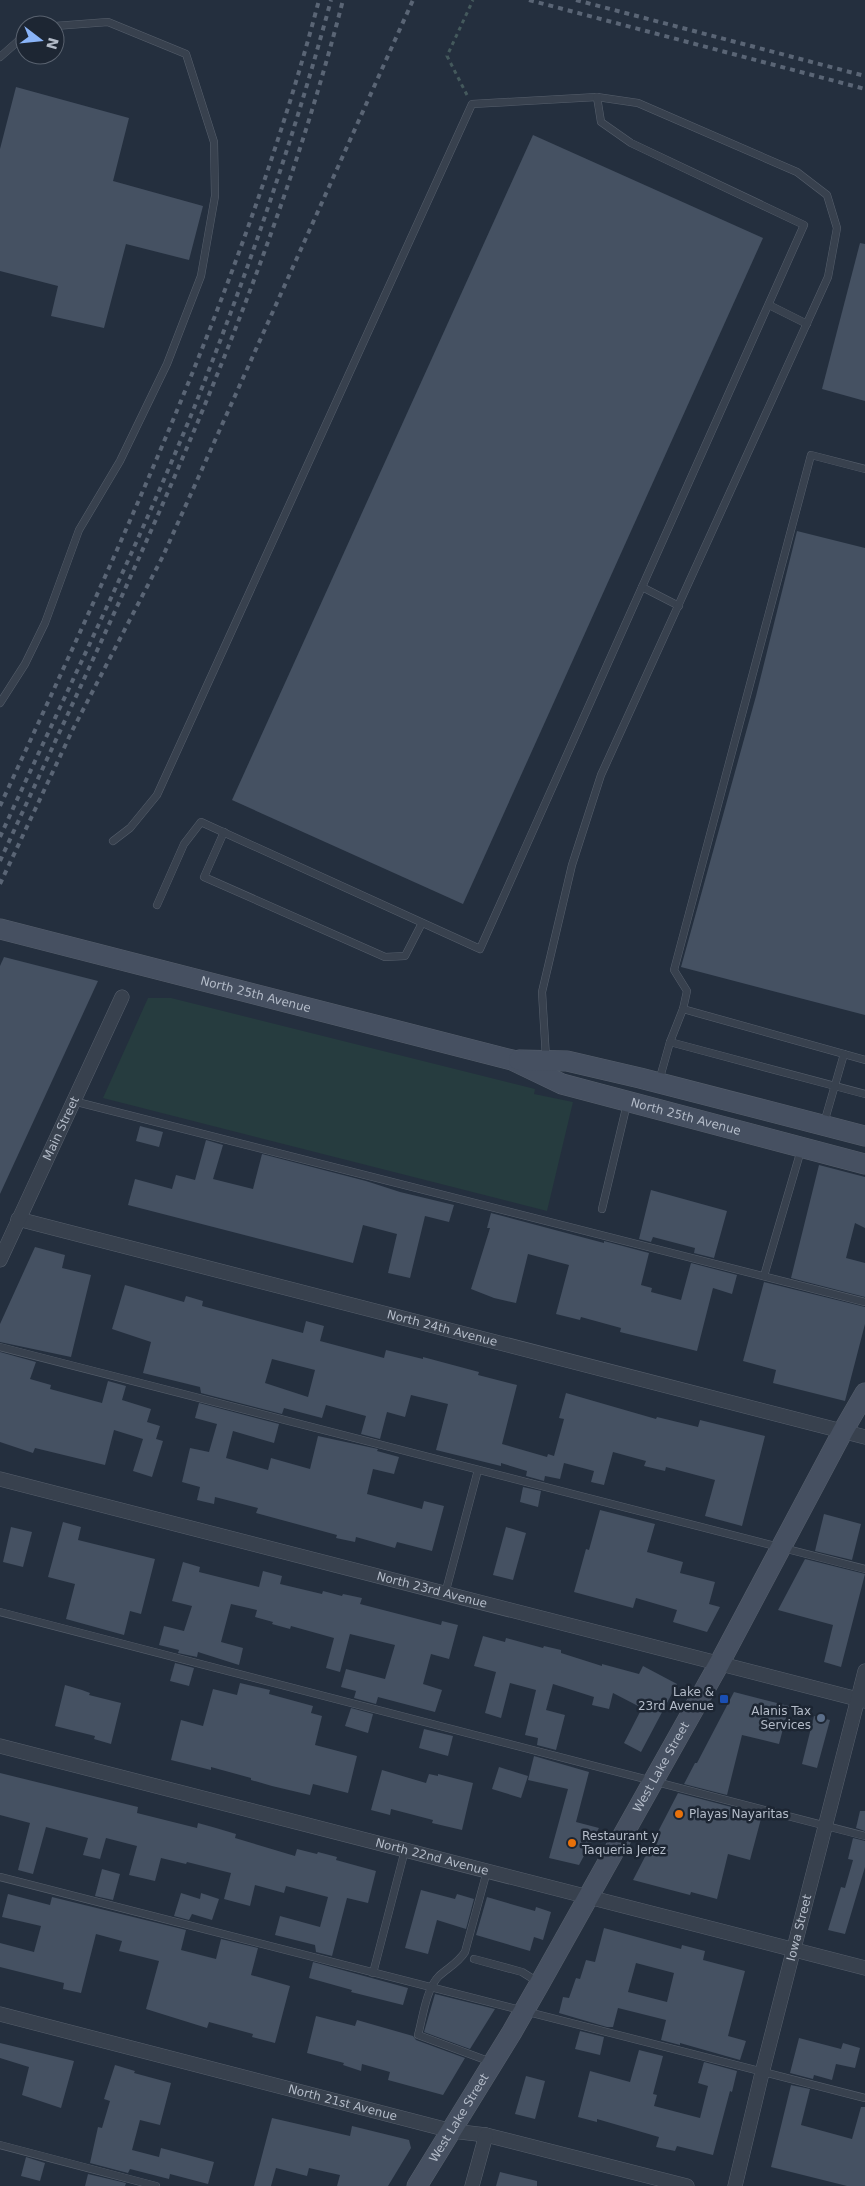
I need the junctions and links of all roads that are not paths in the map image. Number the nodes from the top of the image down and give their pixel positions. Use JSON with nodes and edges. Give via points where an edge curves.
{"nodes":[{"id":1,"x":65,"y":25,"type":"edge"},
{"id":2,"x":15,"y":44,"type":"edge"},
{"id":3,"x":0,"y":57,"type":"edge"},
{"id":4,"x":597,"y":97,"type":"junction"},
{"id":5,"x":768,"y":305,"type":"junction"},
{"id":6,"x":807,"y":324,"type":"junction"},
{"id":7,"x":865,"y":469,"type":"edge"},
{"id":8,"x":642,"y":587,"type":"junction"},
{"id":9,"x":679,"y":606,"type":"junction"},
{"id":10,"x":0,"y":703,"type":"edge"},
{"id":11,"x":224,"y":832,"type":"junction"},
{"id":12,"x":113,"y":841,"type":"dead end"},
{"id":13,"x":157,"y":905,"type":"dead end"},
{"id":14,"x":422,"y":923,"type":"junction"},
{"id":15,"x":0,"y":929,"type":"edge"},
{"id":16,"x":122,"y":997,"type":"dead end"},
{"id":17,"x":682,"y":1010,"type":"junction"},
{"id":18,"x":670,"y":1042,"type":"junction"},
{"id":19,"x":844,"y":1054,"type":"junction"},
{"id":20,"x":512,"y":1060,"type":"junction"},
{"id":21,"x":865,"y":1060,"type":"edge"},
{"id":22,"x":547,"y":1061,"type":"junction"},
{"id":23,"x":658,"y":1082,"type":"junction"},
{"id":24,"x":835,"y":1086,"type":"junction"},
{"id":25,"x":865,"y":1094,"type":"edge"},
{"id":26,"x":72,"y":1100,"type":"junction"},
{"id":27,"x":627,"y":1101,"type":"junction"},
{"id":28,"x":823,"y":1126,"type":"junction"},
{"id":29,"x":865,"y":1136,"type":"edge"},
{"id":30,"x":801,"y":1147,"type":"junction"},
{"id":31,"x":865,"y":1164,"type":"edge"},
{"id":32,"x":602,"y":1209,"type":"dead end"},
{"id":33,"x":18,"y":1218,"type":"junction"},
{"id":34,"x":0,"y":1260,"type":"edge"},
{"id":35,"x":764,"y":1276,"type":"junction"},
{"id":36,"x":865,"y":1302,"type":"edge"},
{"id":37,"x":0,"y":1347,"type":"edge"},
{"id":38,"x":865,"y":1394,"type":"edge"},
{"id":39,"x":843,"y":1431,"type":"junction"},
{"id":40,"x":865,"y":1437,"type":"edge"},
{"id":41,"x":478,"y":1470,"type":"junction"},
{"id":42,"x":0,"y":1479,"type":"edge"},
{"id":43,"x":782,"y":1548,"type":"junction"},
{"id":44,"x":865,"y":1569,"type":"edge"},
{"id":45,"x":445,"y":1594,"type":"junction"},
{"id":46,"x":0,"y":1612,"type":"edge"},
{"id":47,"x":719,"y":1664,"type":"junction"},
{"id":48,"x":865,"y":1671,"type":"edge"},
{"id":49,"x":861,"y":1700,"type":"edge"},
{"id":50,"x":0,"y":1746,"type":"edge"},
{"id":51,"x":654,"y":1781,"type":"junction"},
{"id":52,"x":825,"y":1826,"type":"junction"},
{"id":53,"x":865,"y":1836,"type":"edge"},
{"id":54,"x":405,"y":1850,"type":"junction"},
{"id":55,"x":487,"y":1871,"type":"junction"},
{"id":56,"x":0,"y":1877,"type":"edge"},
{"id":57,"x":589,"y":1897,"type":"junction"},
{"id":58,"x":794,"y":1950,"type":"junction"},
{"id":59,"x":474,"y":1959,"type":"dead end"},
{"id":60,"x":865,"y":1968,"type":"edge"},
{"id":61,"x":373,"y":1973,"type":"junction"},
{"id":62,"x":540,"y":1983,"type":"junction"},
{"id":63,"x":431,"y":1988,"type":"junction"},
{"id":64,"x":524,"y":2011,"type":"junction"},
{"id":65,"x":0,"y":2014,"type":"edge"},
{"id":66,"x":494,"y":2062,"type":"junction"},
{"id":67,"x":762,"y":2073,"type":"junction"},
{"id":68,"x":865,"y":2098,"type":"edge"},
{"id":69,"x":452,"y":2131,"type":"junction"},
{"id":70,"x":486,"y":2135,"type":"junction"},
{"id":71,"x":0,"y":2145,"type":"edge"},
{"id":72,"x":156,"y":2186,"type":"edge"},
{"id":73,"x":417,"y":2186,"type":"edge"},
{"id":74,"x":472,"y":2186,"type":"edge"},
{"id":75,"x":687,"y":2186,"type":"edge"},
{"id":76,"x":735,"y":2186,"type":"edge"}],
"edges":[{"from":1,"to":10,"type":"lane","via":[[108,22],[186,54],[214,142],[215,196],[201,276],[167,364],[120,461],[79,530],[45,623],[26,664]]},
{"from":2,"to":3,"type":"lane"},
{"from":4,"to":5,"type":"lane","via":[[601,122],[631,143],[804,225]]},
{"from":4,"to":6,"type":"lane","via":[[638,103],[797,172],[827,195],[837,228],[828,277]]},
{"from":4,"to":12,"type":"lane","via":[[472,104],[157,795],[130,828]]},
{"from":5,"to":6,"type":"lane"},
{"from":5,"to":8,"type":"lane"},
{"from":6,"to":9,"type":"lane"},
{"from":7,"to":17,"type":"lane","via":[[810,455],[674,970],[687,991]]},
{"from":8,"to":9,"type":"lane"},
{"from":8,"to":14,"type":"lane","via":[[480,949]]},
{"from":9,"to":22,"type":"lane","via":[[601,775],[572,864],[542,992]]},
{"from":11,"to":13,"type":"lane","via":[[201,822],[184,844]]},
{"from":11,"to":14,"type":"lane"},
{"from":11,"to":14,"type":"lane","via":[[204,877],[385,957],[405,956]]},
{"from":15,"to":20,"type":"main road","name":"North 25th Avenue"},
{"from":16,"to":26,"type":"street","name":"Main Street"},
{"from":17,"to":18,"type":"lane"},
{"from":17,"to":19,"type":"lane"},
{"from":18,"to":23,"type":"lane"},
{"from":18,"to":24,"type":"lane"},
{"from":19,"to":21,"type":"lane"},
{"from":19,"to":24,"type":"lane"},
{"from":20,"to":22,"type":"main road","name":"North 25th Avenue"},
{"from":20,"to":27,"type":"main road","name":"North 25th Avenue","via":[[562,1084]]},
{"from":22,"to":23,"type":"main road","name":"North 25th Avenue","via":[[568,1061]]},
{"from":23,"to":28,"type":"main road","name":"North 25th Avenue"},
{"from":24,"to":25,"type":"lane"},
{"from":24,"to":28,"type":"lane"},
{"from":26,"to":33,"type":"street","name":"Main Street"},
{"from":26,"to":35,"type":"lane"},
{"from":27,"to":30,"type":"main road","name":"North 25th Avenue"},
{"from":27,"to":32,"type":"lane"},
{"from":28,"to":29,"type":"main road","name":"North 25th Avenue"},
{"from":30,"to":31,"type":"main road","name":"North 25th Avenue"},
{"from":30,"to":35,"type":"lane"},
{"from":33,"to":34,"type":"street","name":"Main Street"},
{"from":33,"to":39,"type":"street","name":"North 24th Avenue"},
{"from":35,"to":36,"type":"lane"},
{"from":37,"to":41,"type":"lane"},
{"from":38,"to":39,"type":"main road","name":"West Lake Street"},
{"from":39,"to":40,"type":"street","name":"North 24th Avenue"},
{"from":39,"to":43,"type":"main road","name":"West Lake Street"},
{"from":41,"to":43,"type":"lane"},
{"from":41,"to":45,"type":"lane"},
{"from":42,"to":45,"type":"street","name":"North 23rd Avenue"},
{"from":43,"to":44,"type":"lane"},
{"from":43,"to":47,"type":"main road","name":"West Lake Street"},
{"from":45,"to":47,"type":"street","name":"North 23rd Avenue"},
{"from":46,"to":51,"type":"lane"},
{"from":47,"to":49,"type":"street","name":"North 23rd Avenue"},
{"from":47,"to":51,"type":"main road","name":"West Lake Street"},
{"from":48,"to":49,"type":"street","name":"Iowa Street"},
{"from":49,"to":52,"type":"street","name":"Iowa Street"},
{"from":50,"to":54,"type":"street","name":"North 22nd Avenue"},
{"from":51,"to":52,"type":"lane"},
{"from":51,"to":57,"type":"main road","name":"West Lake Street"},
{"from":52,"to":53,"type":"lane"},
{"from":52,"to":58,"type":"street","name":"Iowa Street"},
{"from":54,"to":55,"type":"street","name":"North 22nd Avenue"},
{"from":54,"to":61,"type":"lane"},
{"from":55,"to":57,"type":"street","name":"North 22nd Avenue"},
{"from":55,"to":63,"type":"lane","via":[[465,1952]]},
{"from":56,"to":61,"type":"lane"},
{"from":57,"to":58,"type":"street","name":"North 22nd Avenue"},
{"from":57,"to":62,"type":"main road","name":"West Lake Street"},
{"from":58,"to":60,"type":"street","name":"North 22nd Avenue"},
{"from":58,"to":67,"type":"street","name":"Iowa Street"},
{"from":59,"to":62,"type":"lane","via":[[522,1972]]},
{"from":61,"to":63,"type":"lane"},
{"from":62,"to":64,"type":"main road","name":"West Lake Street"},
{"from":63,"to":64,"type":"lane"},
{"from":63,"to":66,"type":"lane","via":[[418,2034]]},
{"from":64,"to":66,"type":"main road","name":"West Lake Street"},
{"from":64,"to":67,"type":"lane"},
{"from":65,"to":69,"type":"street","name":"North 21st Avenue"},
{"from":66,"to":69,"type":"main road","name":"West Lake Street"},
{"from":67,"to":68,"type":"lane"},
{"from":67,"to":76,"type":"street","name":"Iowa Street"},
{"from":69,"to":70,"type":"street","name":"North 21st Avenue"},
{"from":69,"to":73,"type":"main road","name":"West Lake Street"},
{"from":70,"to":74,"type":"street"},
{"from":70,"to":75,"type":"street","name":"North 21st Avenue"},
{"from":71,"to":72,"type":"lane"}]}
